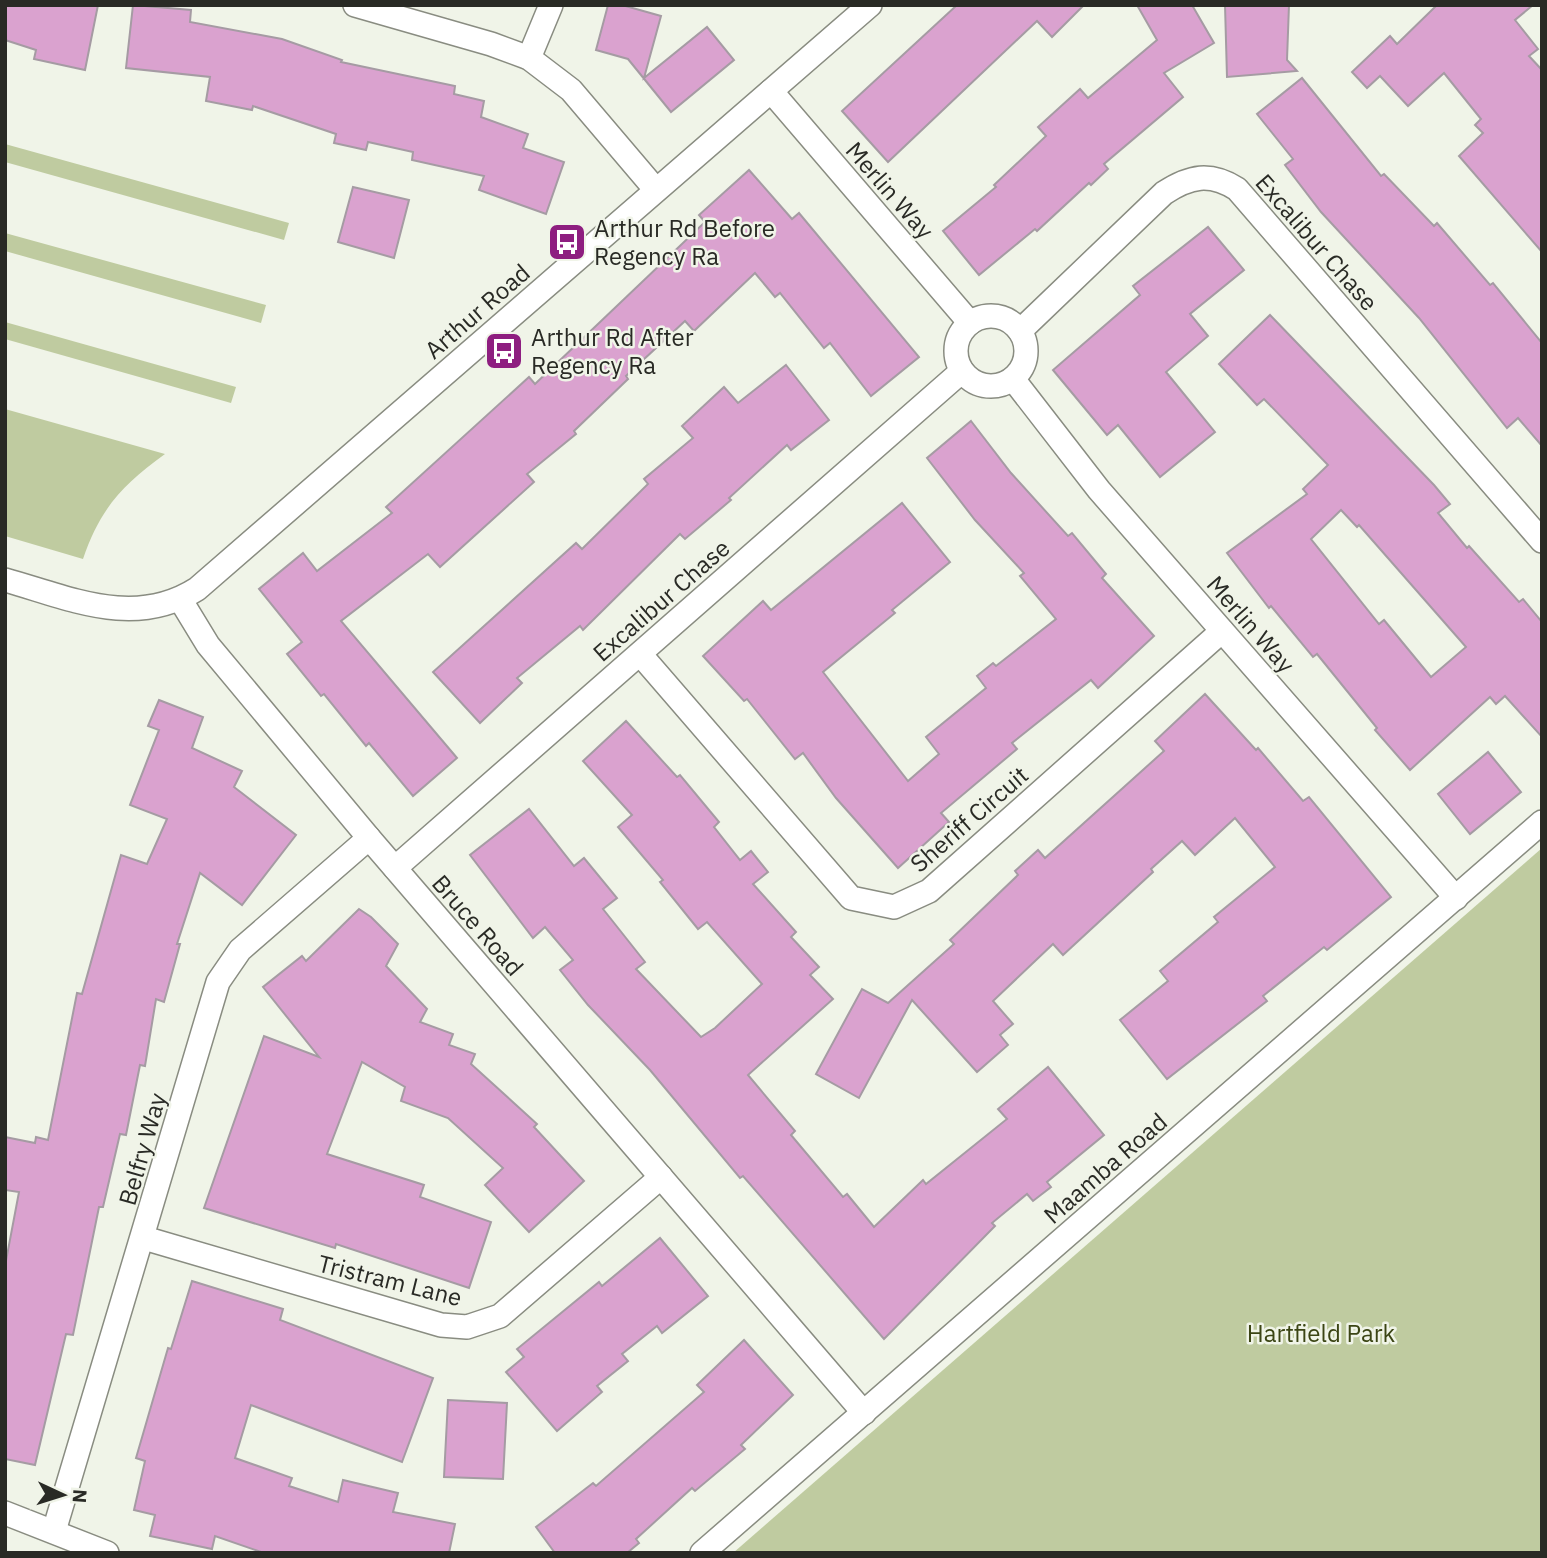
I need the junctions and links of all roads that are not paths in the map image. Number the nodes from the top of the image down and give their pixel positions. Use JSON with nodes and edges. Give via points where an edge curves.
{"nodes":[{"id":1,"x":355,"y":5,"type":"edge"},
{"id":2,"x":551,"y":5,"type":"edge"},
{"id":3,"x":870,"y":5,"type":"edge"},
{"id":4,"x":529,"y":58,"type":"junction"},
{"id":5,"x":771,"y":91,"type":"junction"},
{"id":6,"x":656,"y":190,"type":"junction"},
{"id":7,"x":970,"y":323,"type":"junction"},
{"id":8,"x":1020,"y":331,"type":"junction"},
{"id":9,"x":962,"y":371,"type":"junction"},
{"id":10,"x":1013,"y":379,"type":"junction"},
{"id":11,"x":1542,"y":541,"type":"edge"},
{"id":12,"x":5,"y":580,"type":"edge"},
{"id":13,"x":180,"y":599,"type":"junction"},
{"id":14,"x":1222,"y":631,"type":"junction"},
{"id":15,"x":640,"y":654,"type":"junction"},
{"id":16,"x":1542,"y":822,"type":"edge"},
{"id":17,"x":369,"y":838,"type":"junction"},
{"id":18,"x":395,"y":868,"type":"junction"},
{"id":19,"x":1456,"y":898,"type":"junction"},
{"id":20,"x":661,"y":1177,"type":"junction"},
{"id":21,"x":144,"y":1238,"type":"junction"},
{"id":22,"x":864,"y":1413,"type":"junction"},
{"id":23,"x":5,"y":1513,"type":"edge"},
{"id":24,"x":54,"y":1531,"type":"junction"},
{"id":25,"x":107,"y":1553,"type":"edge"},
{"id":26,"x":702,"y":1553,"type":"edge"}],
"edges":[{"from":1,"to":4,"type":"street"},
{"from":2,"to":4,"type":"street"},
{"from":3,"to":5,"type":"street","name":"Arthur Road"},
{"from":4,"to":6,"type":"street","via":[[571,90]]},
{"from":5,"to":6,"type":"street","name":"Arthur Road"},
{"from":5,"to":7,"type":"street","name":"Merlin Way"},
{"from":6,"to":13,"type":"street","name":"Arthur Road","via":[[207,582]]},
{"from":7,"to":8,"type":"street","via":[[997,316]]},
{"from":7,"to":9,"type":"street","via":[[956,346]]},
{"from":8,"to":10,"type":"street","via":[[1026,357]]},
{"from":8,"to":11,"type":"street","name":"Excalibur Chase","via":[[1164,193],[1182,181],[1204,176],[1221,179],[1237,189]]},
{"from":9,"to":10,"type":"street","via":[[986,386],[1000,386]]},
{"from":9,"to":15,"type":"street","name":"Excalibur Chase"},
{"from":10,"to":14,"type":"street","name":"Merlin Way","via":[[1098,490]]},
{"from":12,"to":13,"type":"street","via":[[135,611]]},
{"from":13,"to":17,"type":"street","name":"Bruce Road","via":[[208,645]]},
{"from":14,"to":15,"type":"street","name":"Sheriff Circuit","via":[[929,891],[894,907],[851,898]]},
{"from":14,"to":19,"type":"street","name":"Merlin Way"},
{"from":15,"to":18,"type":"street","name":"Excalibur Chase"},
{"from":16,"to":19,"type":"street","name":"Maamba Road"},
{"from":17,"to":18,"type":"street","name":"Bruce Road"},
{"from":17,"to":21,"type":"street","name":"Belfry Way","via":[[240,950],[218,982]]},
{"from":18,"to":20,"type":"street","name":"Bruce Road"},
{"from":19,"to":22,"type":"street","name":"Maamba Road"},
{"from":20,"to":21,"type":"street","name":"Tristram Lane","via":[[500,1316],[467,1327],[441,1325]]},
{"from":20,"to":22,"type":"street","name":"Bruce Road"},
{"from":21,"to":24,"type":"street","name":"Belfry Way"},
{"from":22,"to":26,"type":"street","name":"Maamba Road"},
{"from":23,"to":24,"type":"street"},
{"from":24,"to":25,"type":"street"}]}
